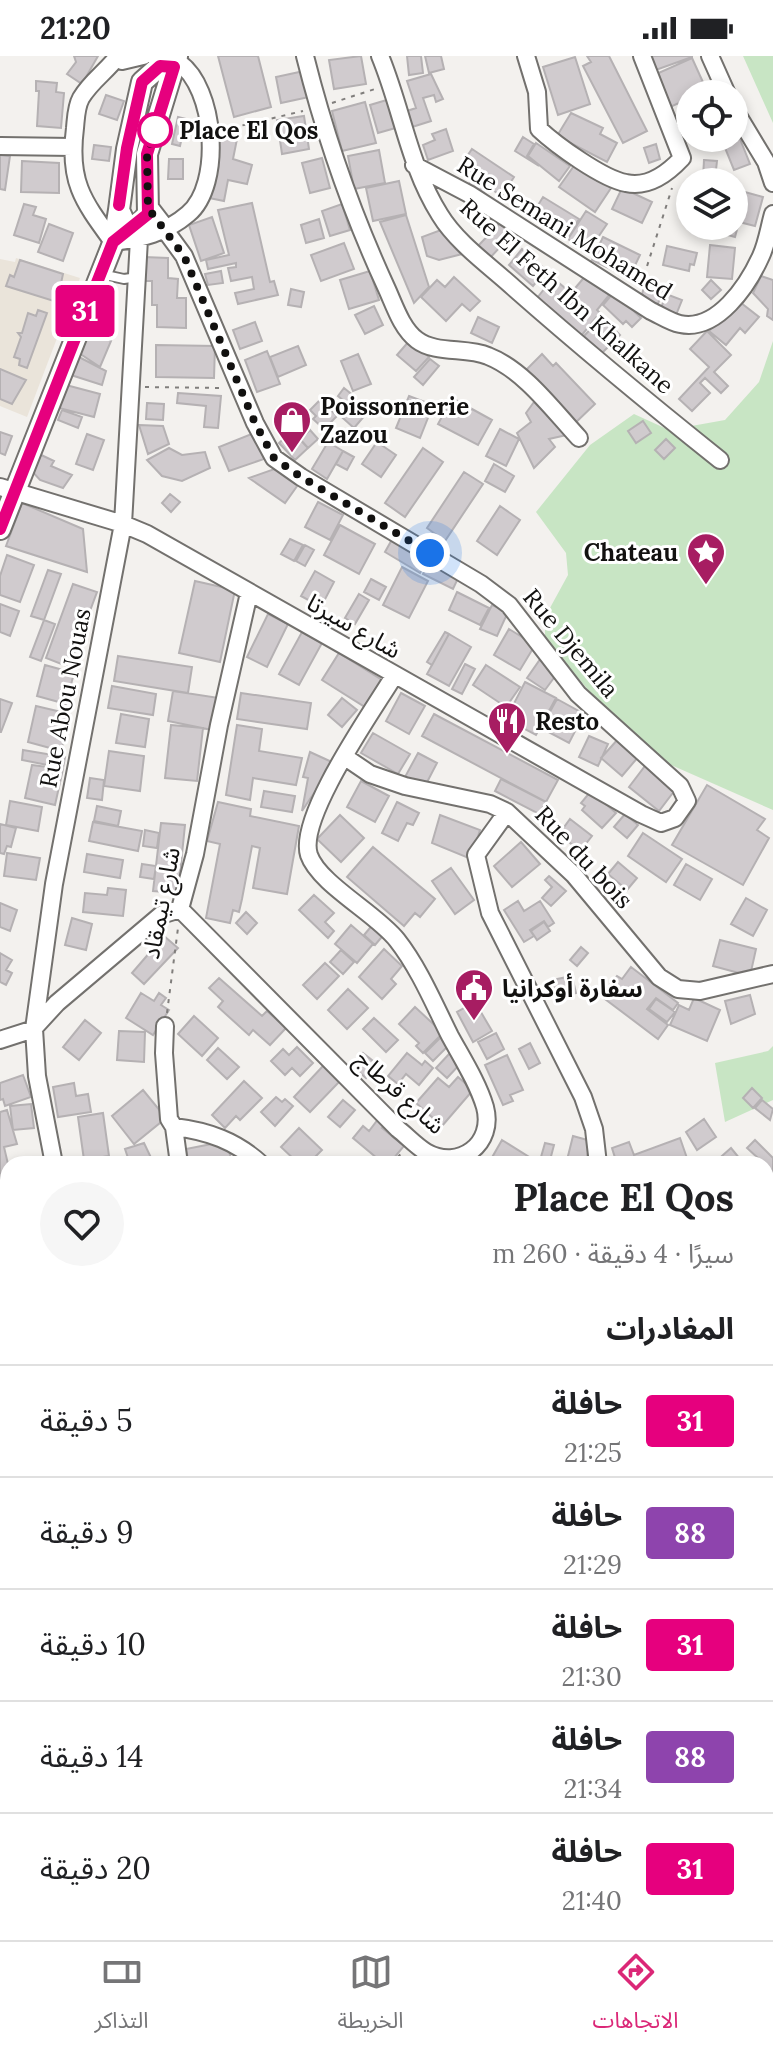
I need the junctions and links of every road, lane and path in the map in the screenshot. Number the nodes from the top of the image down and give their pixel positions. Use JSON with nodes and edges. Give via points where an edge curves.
{"nodes":[{"id":1,"x":119,"y":56,"type":"edge"},
{"id":2,"x":305,"y":56,"type":"edge"},
{"id":3,"x":380,"y":56,"type":"edge"},
{"id":4,"x":526,"y":56,"type":"edge"},
{"id":5,"x":642,"y":56,"type":"edge"},
{"id":6,"x":710,"y":56,"type":"edge"},
{"id":7,"x":176,"y":61,"type":"edge"},
{"id":8,"x":147,"y":68,"type":"edge"},
{"id":9,"x":721,"y":80,"type":"edge"},
{"id":10,"x":391,"y":83,"type":"junction"},
{"id":11,"x":168,"y":89,"type":"junction"},
{"id":12,"x":318,"y":108,"type":"junction"},
{"id":13,"x":748,"y":132,"type":"edge"},
{"id":14,"x":210,"y":133,"type":"junction"},
{"id":15,"x":0,"y":146,"type":"edge"},
{"id":16,"x":73,"y":147,"type":"junction"},
{"id":17,"x":414,"y":165,"type":"junction"},
{"id":18,"x":773,"y":183,"type":"edge"},
{"id":19,"x":672,"y":187,"type":"dead end"},
{"id":20,"x":119,"y":208,"type":"junction"},
{"id":21,"x":773,"y":214,"type":"edge"},
{"id":22,"x":144,"y":218,"type":"junction"},
{"id":23,"x":165,"y":230,"type":"junction"},
{"id":24,"x":114,"y":241,"type":"junction"},
{"id":25,"x":100,"y":274,"type":"junction"},
{"id":26,"x":138,"y":277,"type":"junction"},
{"id":27,"x":636,"y":302,"type":"junction"},
{"id":28,"x":132,"y":386,"type":"junction"},
{"id":29,"x":240,"y":388,"type":"junction"},
{"id":30,"x":579,"y":438,"type":"dead end"},
{"id":31,"x":720,"y":460,"type":"dead end"},
{"id":32,"x":7,"y":489,"type":"edge"},
{"id":33,"x":123,"y":524,"type":"junction"},
{"id":34,"x":0,"y":529,"type":"edge"},
{"id":35,"x":249,"y":593,"type":"junction"},
{"id":36,"x":394,"y":676,"type":"junction"},
{"id":37,"x":345,"y":757,"type":"junction"},
{"id":38,"x":507,"y":812,"type":"junction"},
{"id":39,"x":675,"y":818,"type":"joint"},
{"id":40,"x":180,"y":909,"type":"junction"},
{"id":41,"x":773,"y":974,"type":"edge"},
{"id":42,"x":165,"y":1026,"type":"joint"},
{"id":43,"x":34,"y":1029,"type":"junction"},
{"id":44,"x":0,"y":1040,"type":"edge"},
{"id":45,"x":174,"y":1127,"type":"junction"},
{"id":46,"x":52,"y":1156,"type":"edge"},
{"id":47,"x":178,"y":1156,"type":"edge"},
{"id":48,"x":250,"y":1156,"type":"edge"},
{"id":49,"x":436,"y":1156,"type":"edge"},
{"id":50,"x":464,"y":1156,"type":"edge"},
{"id":51,"x":597,"y":1156,"type":"edge"}],
"edges":[{"from":1,"to":8,"type":"street"},
{"from":1,"to":16,"type":"street","via":[[92,80],[79,101]]},
{"from":2,"to":12,"type":"street"},
{"from":3,"to":10,"type":"street","name":"Rue El Feth Ibn Khalkane"},
{"from":4,"to":5,"type":"street","via":[[537,92],[539,129],[562,150],[626,184],[661,178],[682,158]]},
{"from":6,"to":9,"type":"street"},
{"from":7,"to":8,"type":"street"},
{"from":7,"to":11,"type":"street"},
{"from":7,"to":14,"type":"street","via":[[200,87]]},
{"from":8,"to":11,"type":"street","via":[[146,95],[163,97]]},
{"from":8,"to":20,"type":"street"},
{"from":10,"to":12,"type":"path"},
{"from":10,"to":17,"type":"street","name":"Rue El Feth Ibn Khalkane"},
{"from":11,"to":22,"type":"street","via":[[147,154]]},
{"from":12,"to":14,"type":"path"},
{"from":12,"to":30,"type":"street","via":[[360,231],[404,324],[418,341],[491,357],[515,373]]},
{"from":13,"to":18,"type":"street"},
{"from":14,"to":23,"type":"street","via":[[206,184],[191,213]]},
{"from":15,"to":16,"type":"street"},
{"from":16,"to":24,"type":"street","via":[[79,193]]},
{"from":17,"to":27,"type":"street","name":"Rue Semani Mohamed","via":[[469,194]]},
{"from":17,"to":31,"type":"street","name":"Rue El Feth Ibn Khalkane","via":[[441,218],[470,248],[594,359]]},
{"from":19,"to":27,"type":"path"},
{"from":20,"to":22,"type":"street","via":[[125,197],[136,194]]},
{"from":20,"to":24,"type":"street"},
{"from":21,"to":27,"type":"street","name":"Rue Semani Mohamed","via":[[762,256],[739,293],[714,317],[700,324],[680,324]]},
{"from":22,"to":23,"type":"street"},
{"from":22,"to":24,"type":"street"},
{"from":22,"to":26,"type":"street","name":"Rue Abou Nouas"},
{"from":23,"to":29,"type":"street","name":"Rue Djemila","via":[[184,256]]},
{"from":24,"to":25,"type":"street"},
{"from":25,"to":26,"type":"lane"},
{"from":25,"to":32,"type":"street"},
{"from":26,"to":28,"type":"street","name":"Rue Abou Nouas"},
{"from":28,"to":29,"type":"path"},
{"from":28,"to":33,"type":"street","name":"Rue Abou Nouas"},
{"from":29,"to":39,"type":"street","name":"Rue Djemila","via":[[274,458],[509,605],[578,694],[680,786],[687,801]]},
{"from":32,"to":33,"type":"street","name":"شارع سيرتا"},
{"from":32,"to":34,"type":"street"},
{"from":33,"to":35,"type":"street","name":"شارع سيرتا"},
{"from":33,"to":43,"type":"street","name":"Rue Abou Nouas","via":[[54,884]]},
{"from":35,"to":36,"type":"street","name":"شارع سيرتا"},
{"from":35,"to":40,"type":"street","name":"شارع تيمقاد"},
{"from":36,"to":37,"type":"street","name":"شارع قرطاج"},
{"from":36,"to":39,"type":"street","name":"شارع سيرتا","via":[[641,814],[661,823]]},
{"from":37,"to":38,"type":"street","name":"Rue du bois","via":[[370,774],[405,786]]},
{"from":37,"to":50,"type":"street","name":"شارع قرطاج","via":[[308,829],[309,855],[397,939],[419,975],[485,1109],[485,1134]]},
{"from":38,"to":41,"type":"street","name":"Rue du bois","via":[[574,875],[659,977],[678,989],[700,991]]},
{"from":38,"to":51,"type":"street","via":[[476,855],[483,894],[583,1097]]},
{"from":40,"to":42,"type":"path","name":"شارع تيمقاد"},
{"from":40,"to":43,"type":"street","via":[[161,915]]},
{"from":40,"to":49,"type":"street","name":"شارع قرطاج","via":[[398,1129]]},
{"from":42,"to":45,"type":"street","via":[[169,1119]]},
{"from":43,"to":44,"type":"street"},
{"from":43,"to":46,"type":"street","name":"Rue Abou Nouas"},
{"from":45,"to":47,"type":"street"},
{"from":45,"to":48,"type":"street","via":[[227,1140]]}]}
